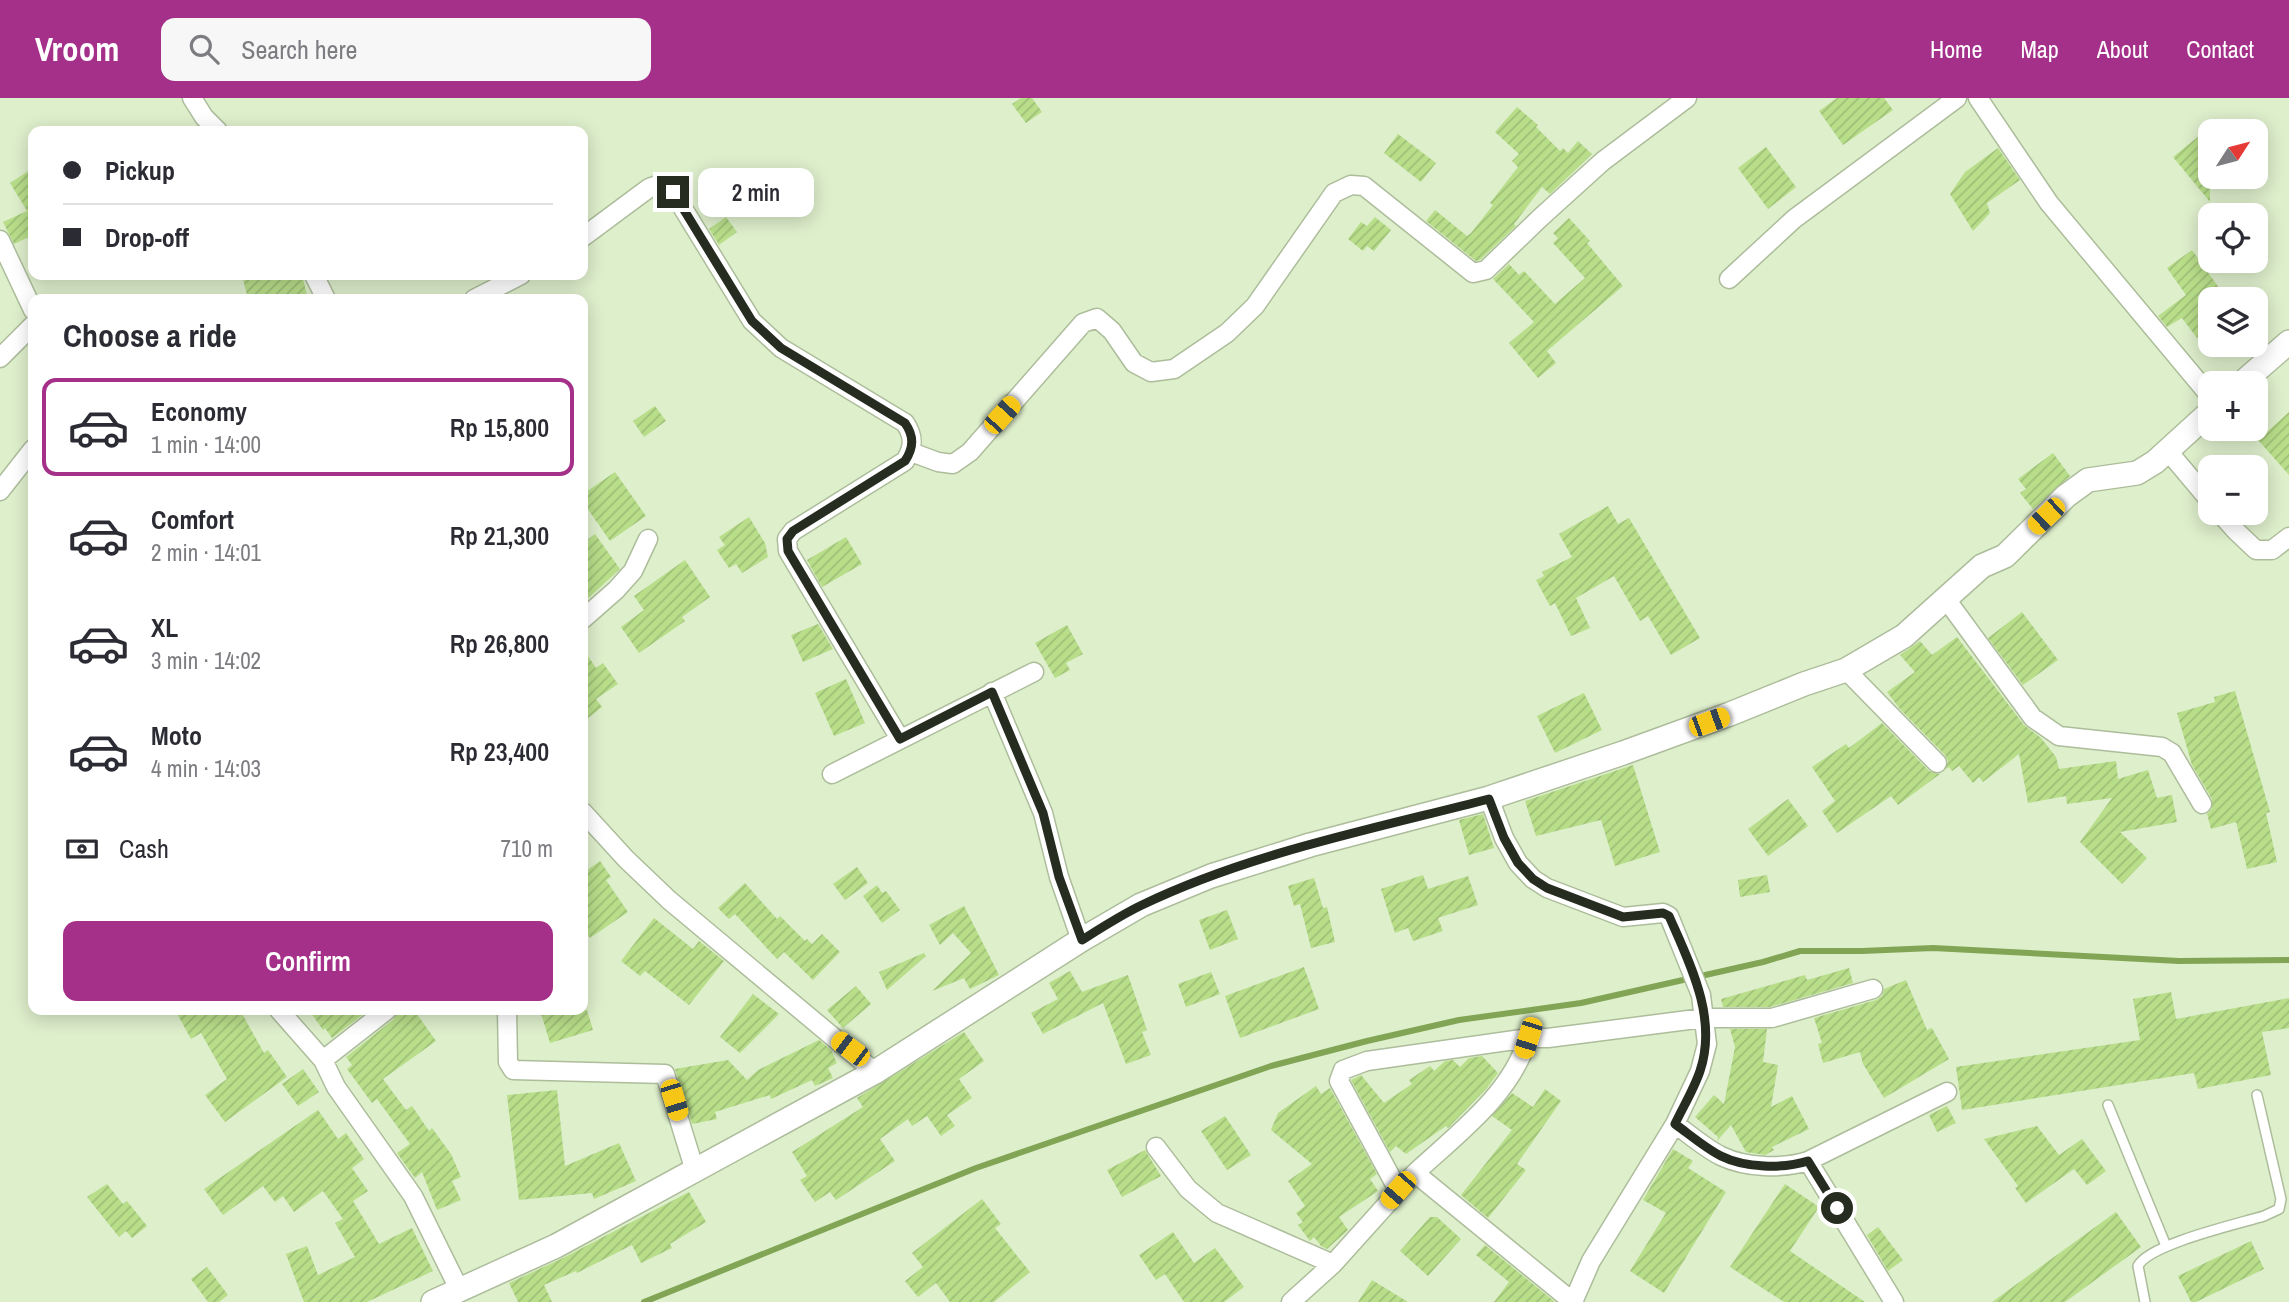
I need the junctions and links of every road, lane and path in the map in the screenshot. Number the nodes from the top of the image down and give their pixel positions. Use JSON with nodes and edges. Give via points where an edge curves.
{"nodes":[{"id":1,"x":192,"y":98,"type":"edge"},
{"id":2,"x":1687,"y":98,"type":"edge"},
{"id":3,"x":1957,"y":98,"type":"edge"},
{"id":4,"x":1978,"y":98,"type":"edge"},
{"id":5,"x":213,"y":126,"type":"edge"},
{"id":6,"x":588,"y":233,"type":"edge"},
{"id":7,"x":0,"y":240,"type":"edge"},
{"id":8,"x":1728,"y":279,"type":"dead end"},
{"id":9,"x":511,"y":280,"type":"edge"},
{"id":10,"x":484,"y":294,"type":"edge"},
{"id":11,"x":28,"y":299,"type":"edge"},
{"id":12,"x":28,"y":330,"type":"edge"},
{"id":13,"x":2289,"y":342,"type":"edge"},
{"id":14,"x":0,"y":358,"type":"edge"},
{"id":15,"x":2256,"y":371,"type":"edge"},
{"id":16,"x":2198,"y":381,"type":"edge"},
{"id":17,"x":2198,"y":423,"type":"edge"},
{"id":18,"x":2167,"y":450,"type":"junction"},
{"id":19,"x":911,"y":452,"type":"junction"},
{"id":20,"x":28,"y":455,"type":"edge"},
{"id":21,"x":2198,"y":487,"type":"edge"},
{"id":22,"x":0,"y":491,"type":"edge"},
{"id":23,"x":2231,"y":525,"type":"edge"},
{"id":24,"x":2289,"y":537,"type":"edge"},
{"id":25,"x":648,"y":539,"type":"dead end"},
{"id":26,"x":1946,"y":598,"type":"junction"},
{"id":27,"x":588,"y":615,"type":"edge"},
{"id":28,"x":1846,"y":670,"type":"junction"},
{"id":29,"x":1034,"y":672,"type":"dead end"},
{"id":30,"x":992,"y":692,"type":"junction"},
{"id":31,"x":900,"y":739,"type":"junction"},
{"id":32,"x":1937,"y":763,"type":"dead end"},
{"id":33,"x":832,"y":774,"type":"dead end"},
{"id":34,"x":1489,"y":799,"type":"junction"},
{"id":35,"x":2202,"y":804,"type":"dead end"},
{"id":36,"x":588,"y":817,"type":"edge"},
{"id":37,"x":1082,"y":940,"type":"junction"},
{"id":38,"x":1872,"y":989,"type":"dead end"},
{"id":39,"x":283,"y":1015,"type":"edge"},
{"id":40,"x":381,"y":1015,"type":"edge"},
{"id":41,"x":507,"y":1015,"type":"edge"},
{"id":42,"x":1704,"y":1018,"type":"junction"},
{"id":43,"x":1538,"y":1038,"type":"junction"},
{"id":44,"x":323,"y":1060,"type":"junction"},
{"id":45,"x":875,"y":1072,"type":"junction"},
{"id":46,"x":1947,"y":1092,"type":"dead end"},
{"id":47,"x":2257,"y":1095,"type":"dead end"},
{"id":48,"x":2108,"y":1105,"type":"dead end"},
{"id":49,"x":1675,"y":1124,"type":"junction"},
{"id":50,"x":1156,"y":1147,"type":"dead end"},
{"id":51,"x":1808,"y":1161,"type":"junction"},
{"id":52,"x":695,"y":1171,"type":"junction"},
{"id":53,"x":1420,"y":1178,"type":"junction"},
{"id":54,"x":1398,"y":1190,"type":"junction"},
{"id":55,"x":2166,"y":1246,"type":"junction"},
{"id":56,"x":1333,"y":1265,"type":"junction"},
{"id":57,"x":460,"y":1290,"type":"junction"},
{"id":58,"x":433,"y":1302,"type":"edge"},
{"id":59,"x":1291,"y":1302,"type":"edge"},
{"id":60,"x":1573,"y":1302,"type":"edge"},
{"id":61,"x":1894,"y":1302,"type":"edge"},
{"id":62,"x":2146,"y":1302,"type":"edge"}],
"edges":[{"from":1,"to":5,"type":"street"},
{"from":2,"to":19,"type":"street","via":[[1603,161],[1486,271],[1473,273],[1364,186],[1351,186],[1334,193],[1255,306],[1227,333],[1174,369],[1151,372],[1134,363],[1097,318],[1083,323],[970,452],[953,464]]},
{"from":3,"to":8,"type":"street","via":[[1794,219]]},
{"from":4,"to":16,"type":"street","via":[[2049,203]]},
{"from":6,"to":19,"type":"street","via":[[649,188],[665,185],[764,335],[905,423],[911,432]]},
{"from":7,"to":11,"type":"street"},
{"from":9,"to":10,"type":"street"},
{"from":12,"to":14,"type":"street"},
{"from":13,"to":15,"type":"street"},
{"from":17,"to":18,"type":"street"},
{"from":18,"to":21,"type":"street"},
{"from":18,"to":26,"type":"street","via":[[2137,473],[2088,480],[2005,556],[1982,566]]},
{"from":19,"to":31,"type":"street","via":[[905,461],[787,539],[788,551]]},
{"from":20,"to":22,"type":"street"},
{"from":23,"to":24,"type":"street","via":[[2256,550],[2272,550]]},
{"from":25,"to":27,"type":"street","via":[[633,570]]},
{"from":26,"to":28,"type":"street","via":[[1904,636]]},
{"from":26,"to":35,"type":"street","via":[[2045,728],[2059,736],[2162,747],[2172,753]]},
{"from":28,"to":32,"type":"street"},
{"from":28,"to":34,"type":"street"},
{"from":29,"to":30,"type":"street"},
{"from":30,"to":31,"type":"street"},
{"from":30,"to":37,"type":"street","via":[[1043,813]]},
{"from":31,"to":33,"type":"street"},
{"from":34,"to":37,"type":"street","via":[[1210,876],[1141,905]]},
{"from":34,"to":42,"type":"street","via":[[1504,838],[1533,879],[1623,917],[1663,913],[1670,919],[1702,995]]},
{"from":36,"to":45,"type":"street","via":[[669,900]]},
{"from":37,"to":45,"type":"street"},
{"from":38,"to":42,"type":"street","via":[[1772,1018]]},
{"from":39,"to":44,"type":"street"},
{"from":40,"to":44,"type":"street"},
{"from":41,"to":52,"type":"street","via":[[508,1062],[513,1070],[665,1074]]},
{"from":42,"to":43,"type":"street"},
{"from":42,"to":49,"type":"street","via":[[1707,1044],[1700,1071]]},
{"from":43,"to":53,"type":"street","via":[[1503,1086]]},
{"from":43,"to":54,"type":"street","via":[[1367,1061],[1343,1070],[1339,1081]]},
{"from":44,"to":57,"type":"street","via":[[336,1087],[413,1196]]},
{"from":45,"to":52,"type":"street"},
{"from":46,"to":51,"type":"street"},
{"from":47,"to":55,"type":"lane","via":[[2281,1199],[2279,1209]]},
{"from":48,"to":55,"type":"lane"},
{"from":49,"to":51,"type":"street","via":[[1721,1157],[1757,1165]]},
{"from":49,"to":60,"type":"street","via":[[1591,1261]]},
{"from":50,"to":56,"type":"street","via":[[1188,1189],[1217,1213]]},
{"from":51,"to":61,"type":"street"},
{"from":52,"to":57,"type":"street","via":[[556,1246]]},
{"from":53,"to":54,"type":"street"},
{"from":53,"to":60,"type":"street"},
{"from":54,"to":56,"type":"street"},
{"from":55,"to":62,"type":"lane","via":[[2147,1254],[2138,1266]]},
{"from":56,"to":59,"type":"street"},
{"from":57,"to":58,"type":"street"}]}
